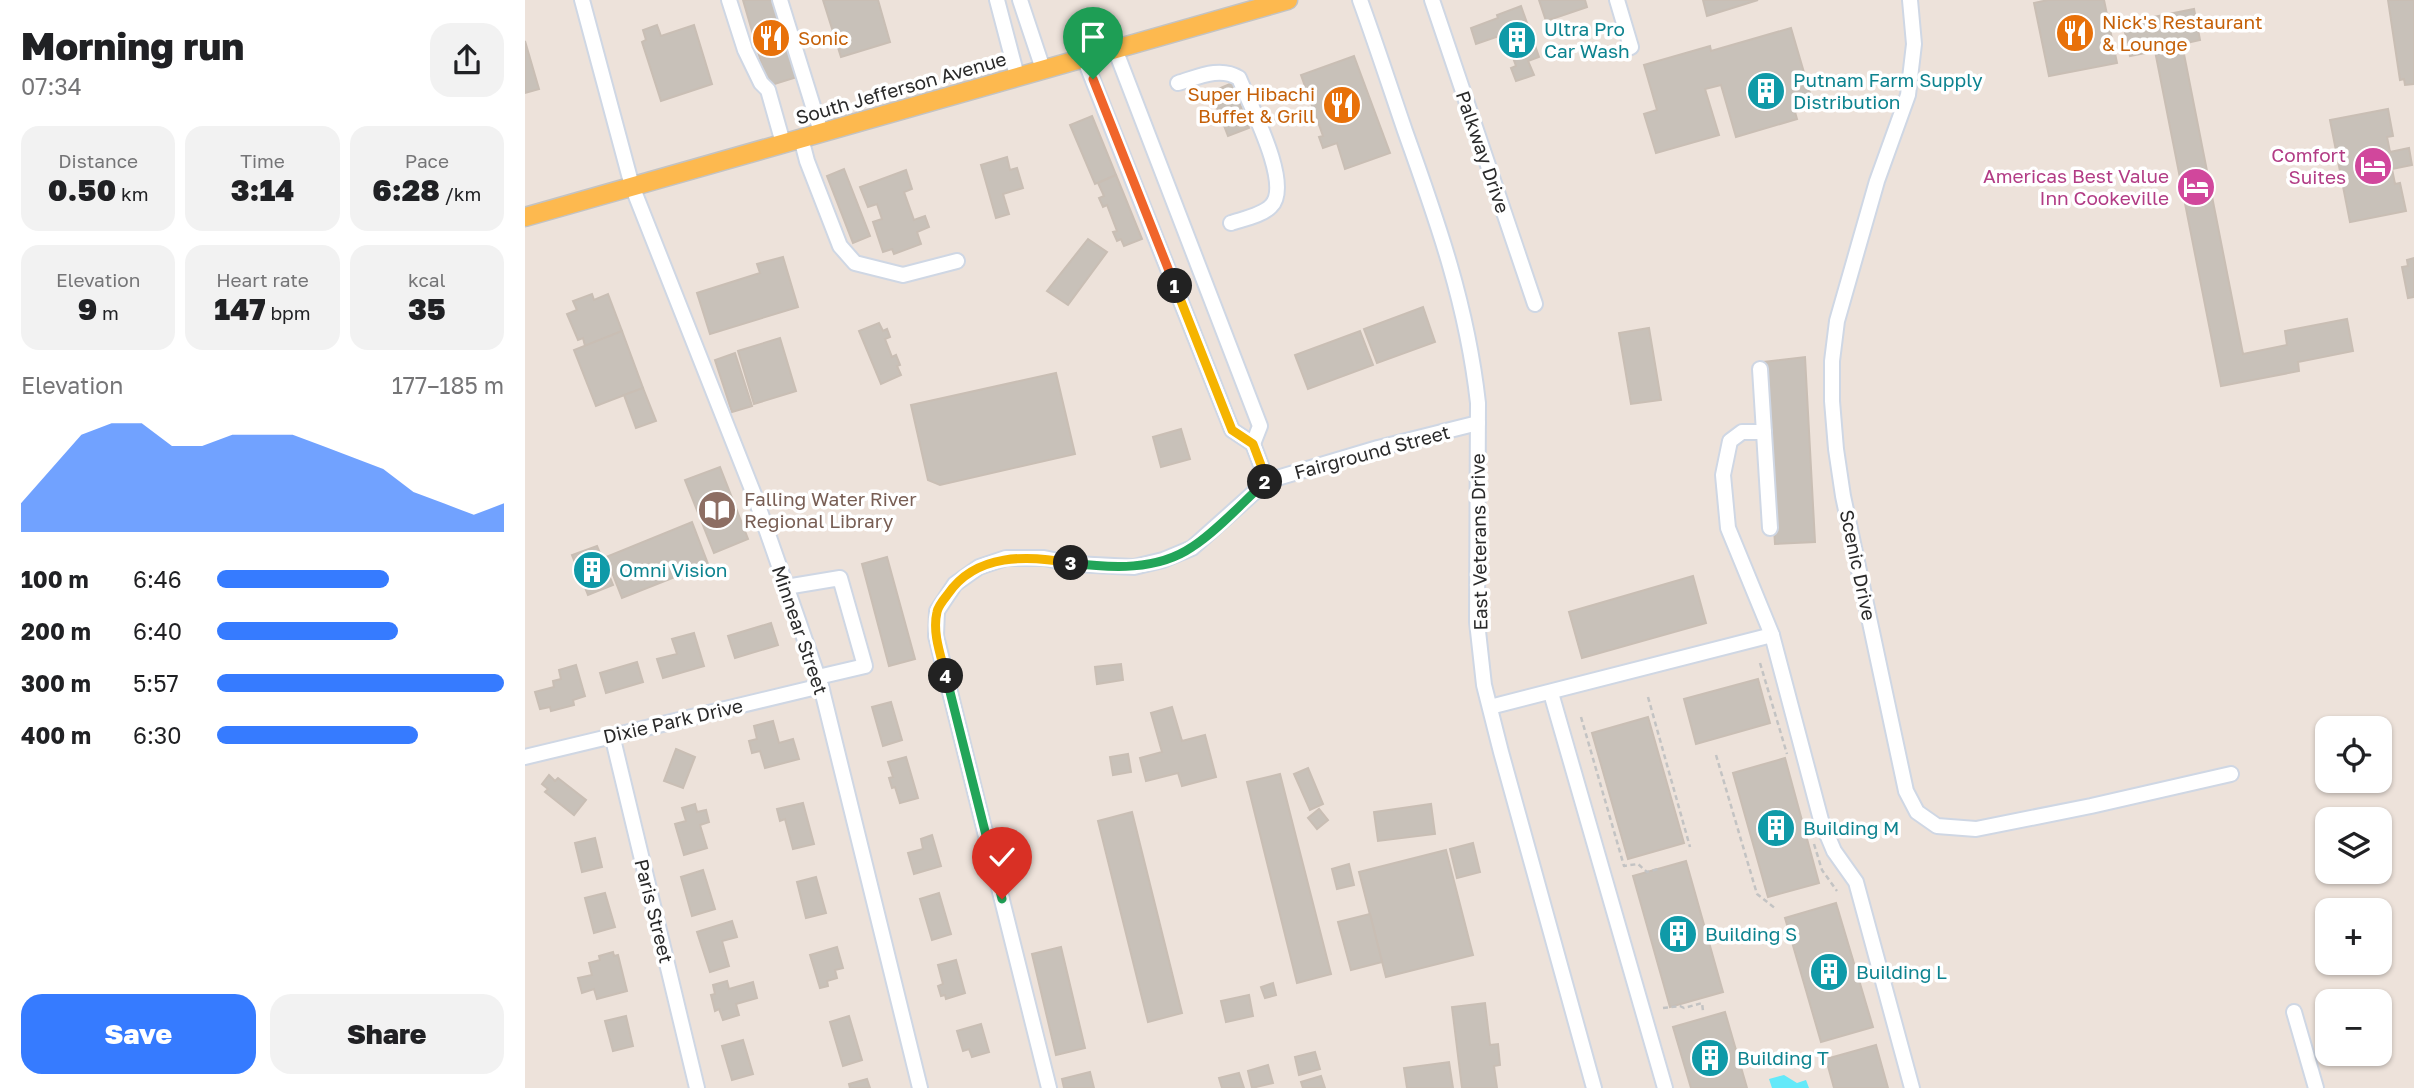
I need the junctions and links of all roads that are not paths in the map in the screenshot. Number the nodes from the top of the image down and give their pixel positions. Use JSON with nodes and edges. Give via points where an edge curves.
{"nodes":[{"id":1,"x":582,"y":0,"type":"edge"},
{"id":2,"x":729,"y":0,"type":"edge"},
{"id":3,"x":781,"y":0,"type":"edge"},
{"id":4,"x":997,"y":0,"type":"edge"},
{"id":5,"x":1020,"y":0,"type":"edge"},
{"id":6,"x":1288,"y":0,"type":"edge"},
{"id":7,"x":1360,"y":0,"type":"edge"},
{"id":8,"x":1432,"y":0,"type":"edge"},
{"id":9,"x":1617,"y":0,"type":"edge"},
{"id":10,"x":1910,"y":0,"type":"edge"},
{"id":11,"x":1631,"y":47,"type":"dead end"},
{"id":12,"x":1115,"y":49,"type":"junction"},
{"id":13,"x":1084,"y":58,"type":"junction"},
{"id":14,"x":1043,"y":68,"type":"junction"},
{"id":15,"x":1017,"y":76,"type":"junction"},
{"id":16,"x":1178,"y":83,"type":"dead end"},
{"id":17,"x":821,"y":132,"type":"junction"},
{"id":18,"x":792,"y":140,"type":"junction"},
{"id":19,"x":632,"y":186,"type":"junction"},
{"id":20,"x":525,"y":217,"type":"edge"},
{"id":21,"x":1231,"y":223,"type":"dead end"},
{"id":22,"x":957,"y":261,"type":"dead end"},
{"id":23,"x":1535,"y":304,"type":"dead end"},
{"id":24,"x":1760,"y":369,"type":"dead end"},
{"id":25,"x":1478,"y":423,"type":"junction"},
{"id":26,"x":1764,"y":432,"type":"junction"},
{"id":27,"x":1253,"y":444,"type":"junction"},
{"id":28,"x":1267,"y":481,"type":"junction"},
{"id":29,"x":1770,"y":528,"type":"dead end"},
{"id":30,"x":786,"y":587,"type":"junction"},
{"id":31,"x":1772,"y":635,"type":"junction"},
{"id":32,"x":819,"y":682,"type":"junction"},
{"id":33,"x":1551,"y":693,"type":"junction"},
{"id":34,"x":1490,"y":707,"type":"junction"},
{"id":35,"x":612,"y":735,"type":"junction"},
{"id":36,"x":525,"y":757,"type":"edge"},
{"id":37,"x":2231,"y":775,"type":"dead end"},
{"id":38,"x":2294,"y":1012,"type":"dead end"},
{"id":39,"x":697,"y":1088,"type":"edge"},
{"id":40,"x":920,"y":1088,"type":"edge"},
{"id":41,"x":1049,"y":1088,"type":"edge"},
{"id":42,"x":1594,"y":1088,"type":"edge"},
{"id":43,"x":1665,"y":1088,"type":"edge"},
{"id":44,"x":1912,"y":1088,"type":"edge"},
{"id":45,"x":2316,"y":1088,"type":"edge"}],
"edges":[{"from":1,"to":19,"type":"street","name":"Minnear Street"},
{"from":2,"to":18,"type":"street","via":[[745,50]]},
{"from":3,"to":17,"type":"street"},
{"from":4,"to":15,"type":"street"},
{"from":5,"to":14,"type":"street"},
{"from":6,"to":12,"type":"main road","name":"South Jefferson Avenue"},
{"from":7,"to":25,"type":"street","name":"East Veterans Drive","via":[[1451,263],[1474,368]]},
{"from":8,"to":23,"type":"street","name":"Palkway Drive"},
{"from":9,"to":11,"type":"street"},
{"from":10,"to":37,"type":"street","name":"Scenic Drive","via":[[1915,44],[1908,95],[1854,257],[1832,361],[1843,496],[1906,790],[1917,812],[1937,825],[1976,829]]},
{"from":12,"to":13,"type":"main road","name":"South Jefferson Avenue"},
{"from":12,"to":27,"type":"street","name":"Fairground Street","via":[[1260,426]]},
{"from":13,"to":14,"type":"main road","name":"South Jefferson Avenue"},
{"from":13,"to":27,"type":"street","name":"Fairground Street","via":[[1232,430]]},
{"from":14,"to":15,"type":"main road","name":"South Jefferson Avenue"},
{"from":15,"to":17,"type":"main road","name":"South Jefferson Avenue"},
{"from":16,"to":21,"type":"street","via":[[1218,72],[1239,78],[1272,158],[1278,183],[1271,207]]},
{"from":17,"to":18,"type":"main road","name":"South Jefferson Avenue"},
{"from":18,"to":19,"type":"main road","name":"South Jefferson Avenue"},
{"from":18,"to":22,"type":"street","via":[[807,161],[840,246],[855,263],[904,275]]},
{"from":19,"to":20,"type":"main road","name":"South Jefferson Avenue"},
{"from":19,"to":30,"type":"street","name":"Minnear Street"},
{"from":24,"to":26,"type":"street"},
{"from":25,"to":28,"type":"street","name":"Fairground Street"},
{"from":25,"to":34,"type":"street","name":"East Veterans Drive","via":[[1477,622]]},
{"from":26,"to":29,"type":"street"},
{"from":26,"to":31,"type":"street","via":[[1742,432],[1730,441],[1723,475],[1728,528]]},
{"from":27,"to":28,"type":"street","name":"Fairground Street"},
{"from":28,"to":41,"type":"street","name":"Fairground Street","via":[[1192,548],[1163,560],[1133,567],[1006,558],[979,567],[955,584],[937,611],[936,636]]},
{"from":30,"to":32,"type":"street","name":"Minnear Street"},
{"from":30,"to":32,"type":"street","name":"Dixie Park Drive","via":[[840,578],[865,666]]},
{"from":31,"to":33,"type":"street"},
{"from":31,"to":44,"type":"street","via":[[1821,820],[1856,882]]},
{"from":32,"to":35,"type":"street","name":"Dixie Park Drive"},
{"from":32,"to":40,"type":"street","name":"Minnear Street"},
{"from":33,"to":34,"type":"street"},
{"from":33,"to":43,"type":"street"},
{"from":34,"to":42,"type":"street","name":"East Veterans Drive"},
{"from":35,"to":36,"type":"street","name":"Dixie Park Drive"},
{"from":35,"to":39,"type":"street","name":"Paris Street"},
{"from":38,"to":45,"type":"street"}]}
